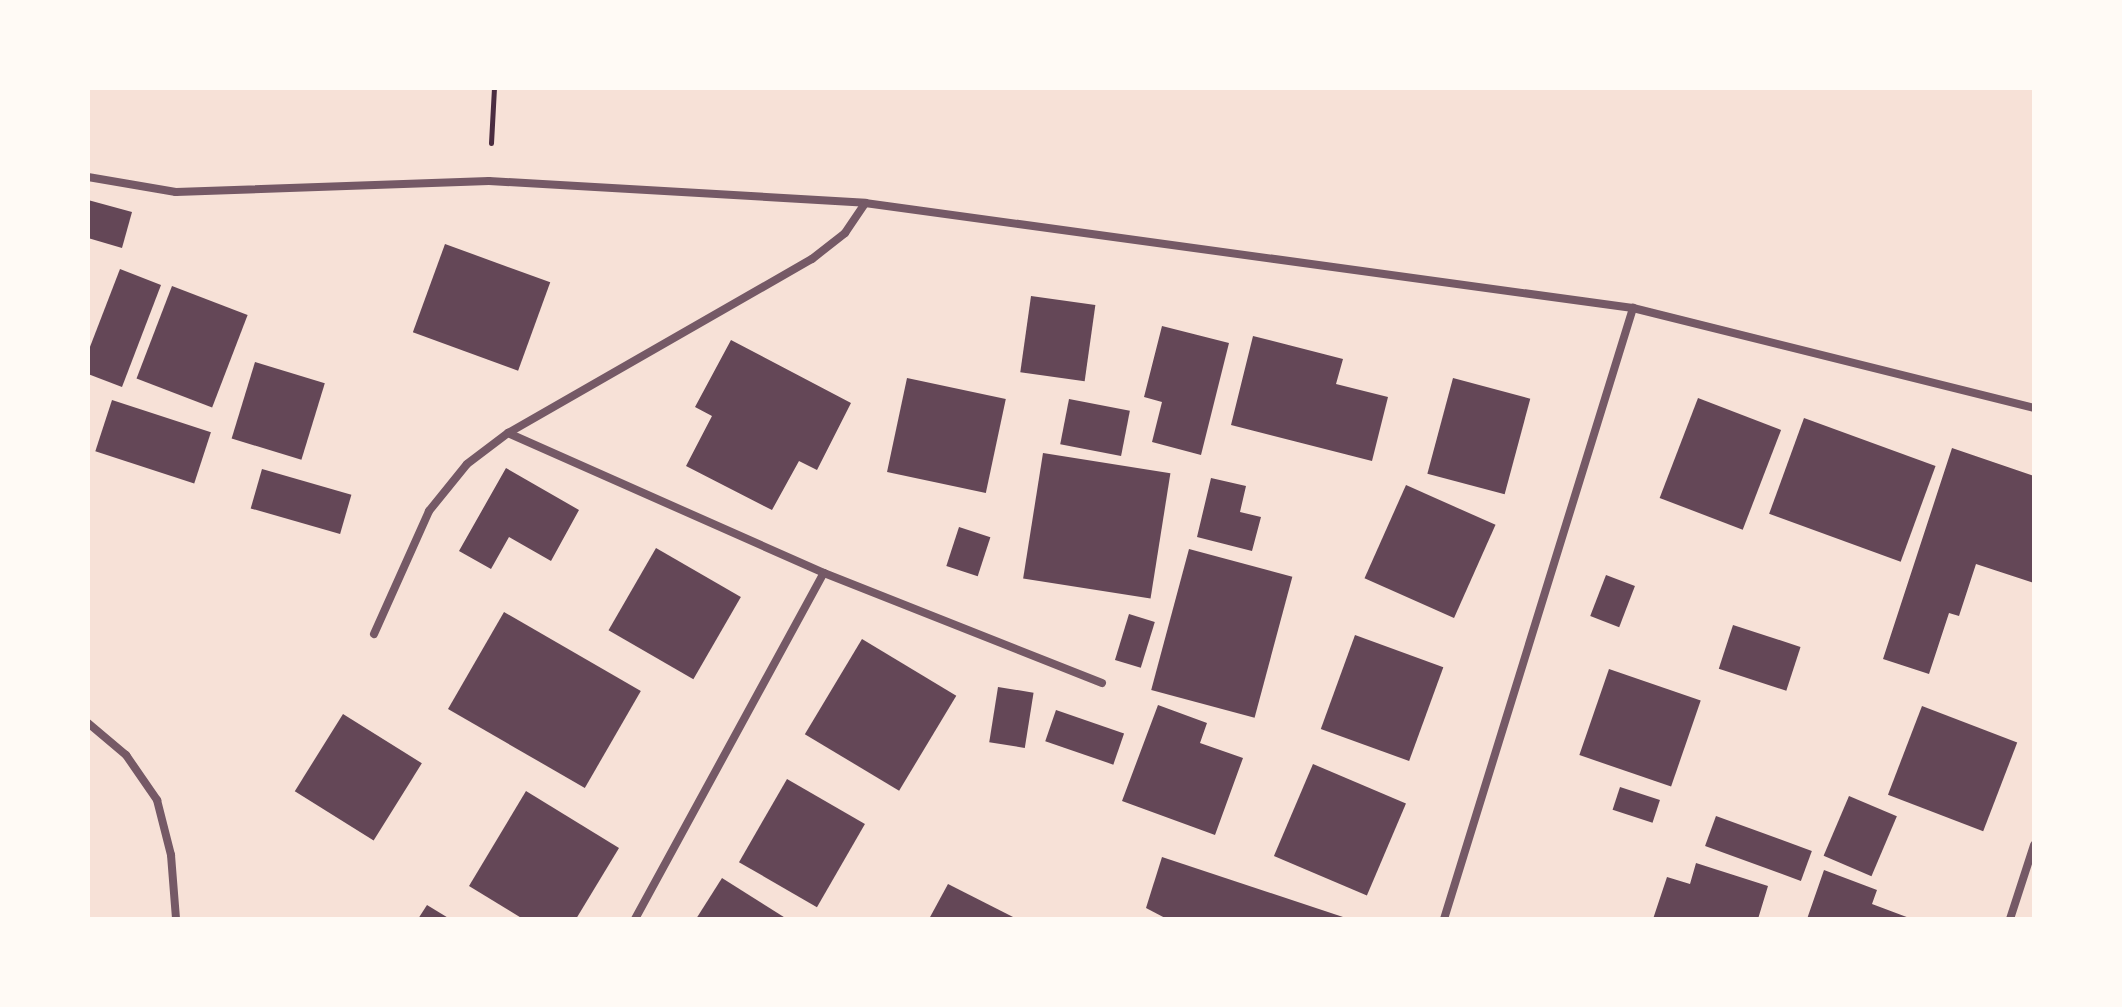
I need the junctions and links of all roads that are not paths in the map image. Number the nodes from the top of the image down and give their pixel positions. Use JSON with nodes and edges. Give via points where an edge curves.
{"nodes":[{"id":1,"x":88,"y":177,"type":"edge"},
{"id":2,"x":865,"y":203,"type":"junction"},
{"id":3,"x":1633,"y":308,"type":"junction"},
{"id":4,"x":2034,"y":408,"type":"edge"},
{"id":5,"x":508,"y":433,"type":"junction"},
{"id":6,"x":824,"y":573,"type":"junction"},
{"id":7,"x":374,"y":634,"type":"dead end"},
{"id":8,"x":1102,"y":683,"type":"dead end"},
{"id":9,"x":88,"y":723,"type":"edge"},
{"id":10,"x":2034,"y":845,"type":"edge"},
{"id":11,"x":176,"y":919,"type":"edge"},
{"id":12,"x":635,"y":919,"type":"edge"},
{"id":13,"x":1444,"y":919,"type":"edge"},
{"id":14,"x":2010,"y":919,"type":"edge"}],
"edges":[{"from":1,"to":2,"type":"street","via":[[176,192],[489,181]]},
{"from":2,"to":3,"type":"street"},
{"from":2,"to":5,"type":"street","via":[[845,233],[812,259]]},
{"from":3,"to":4,"type":"street"},
{"from":3,"to":13,"type":"street"},
{"from":5,"to":6,"type":"street"},
{"from":5,"to":7,"type":"street","via":[[467,464],[429,511]]},
{"from":6,"to":8,"type":"street"},
{"from":6,"to":12,"type":"street"},
{"from":9,"to":11,"type":"street","via":[[126,755],[157,800],[171,855]]},
{"from":10,"to":14,"type":"street"}]}
